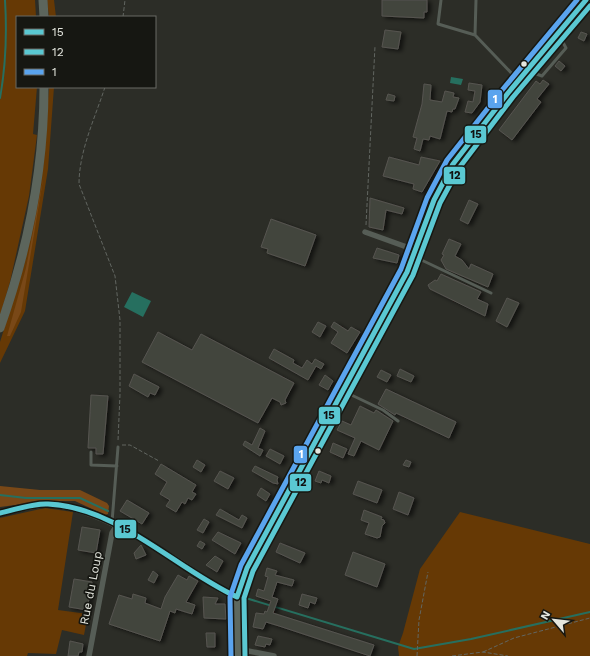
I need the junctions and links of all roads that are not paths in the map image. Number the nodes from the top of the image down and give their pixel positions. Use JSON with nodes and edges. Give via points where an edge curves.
{"nodes":[{"id":1,"x":43,"y":0,"type":"edge"},
{"id":2,"x":440,"y":0,"type":"edge"},
{"id":3,"x":476,"y":0,"type":"edge"},
{"id":4,"x":586,"y":0,"type":"edge"},
{"id":5,"x":44,"y":16,"type":"edge"},
{"id":6,"x":558,"y":33,"type":"junction"},
{"id":7,"x":475,"y":36,"type":"junction"},
{"id":8,"x":527,"y":70,"type":"junction"},
{"id":9,"x":518,"y":80,"type":"junction"},
{"id":10,"x":44,"y":88,"type":"edge"},
{"id":11,"x":366,"y":232,"type":"road end"},
{"id":12,"x":414,"y":253,"type":"junction"},
{"id":13,"x":491,"y":294,"type":"dead end"},
{"id":14,"x":0,"y":328,"type":"edge"},
{"id":15,"x":343,"y":391,"type":"junction"},
{"id":16,"x":398,"y":421,"type":"dead end"},
{"id":17,"x":118,"y":447,"type":"road end"},
{"id":18,"x":91,"y":452,"type":"dead end"},
{"id":19,"x":117,"y":466,"type":"junction"},
{"id":20,"x":0,"y":513,"type":"edge"},
{"id":21,"x":115,"y":524,"type":"junction"},
{"id":22,"x":237,"y":596,"type":"junction"},
{"id":23,"x":238,"y":653,"type":"edge"},
{"id":24,"x":89,"y":656,"type":"edge"},
{"id":25,"x":274,"y":656,"type":"edge"}],
"edges":[{"from":1,"to":5,"type":"main road"},
{"from":2,"to":7,"type":"lane","via":[[438,24]]},
{"from":3,"to":7,"type":"lane"},
{"from":4,"to":6,"type":"main road"},
{"from":6,"to":8,"type":"main road"},
{"from":6,"to":8,"type":"lane","via":[[566,48],[542,76]]},
{"from":7,"to":9,"type":"lane"},
{"from":8,"to":9,"type":"main road"},
{"from":9,"to":12,"type":"main road","via":[[454,164],[434,200]]},
{"from":10,"to":14,"type":"main road","via":[[38,168],[33,198],[15,282]]},
{"from":11,"to":12,"type":"street"},
{"from":12,"to":13,"type":"lane"},
{"from":12,"to":15,"type":"main road","via":[[407,272]]},
{"from":15,"to":16,"type":"lane","via":[[383,410]]},
{"from":15,"to":22,"type":"main road","via":[[247,568]]},
{"from":17,"to":19,"type":"lane"},
{"from":18,"to":19,"type":"lane","via":[[91,465]]},
{"from":19,"to":21,"type":"lane","via":[[111,515]]},
{"from":20,"to":21,"type":"street","via":[[46,504],[88,512]]},
{"from":21,"to":22,"type":"street","via":[[222,590]]},
{"from":21,"to":24,"type":"street","name":"Rue du Loup"},
{"from":22,"to":23,"type":"main road"},
{"from":23,"to":25,"type":"street"}]}
